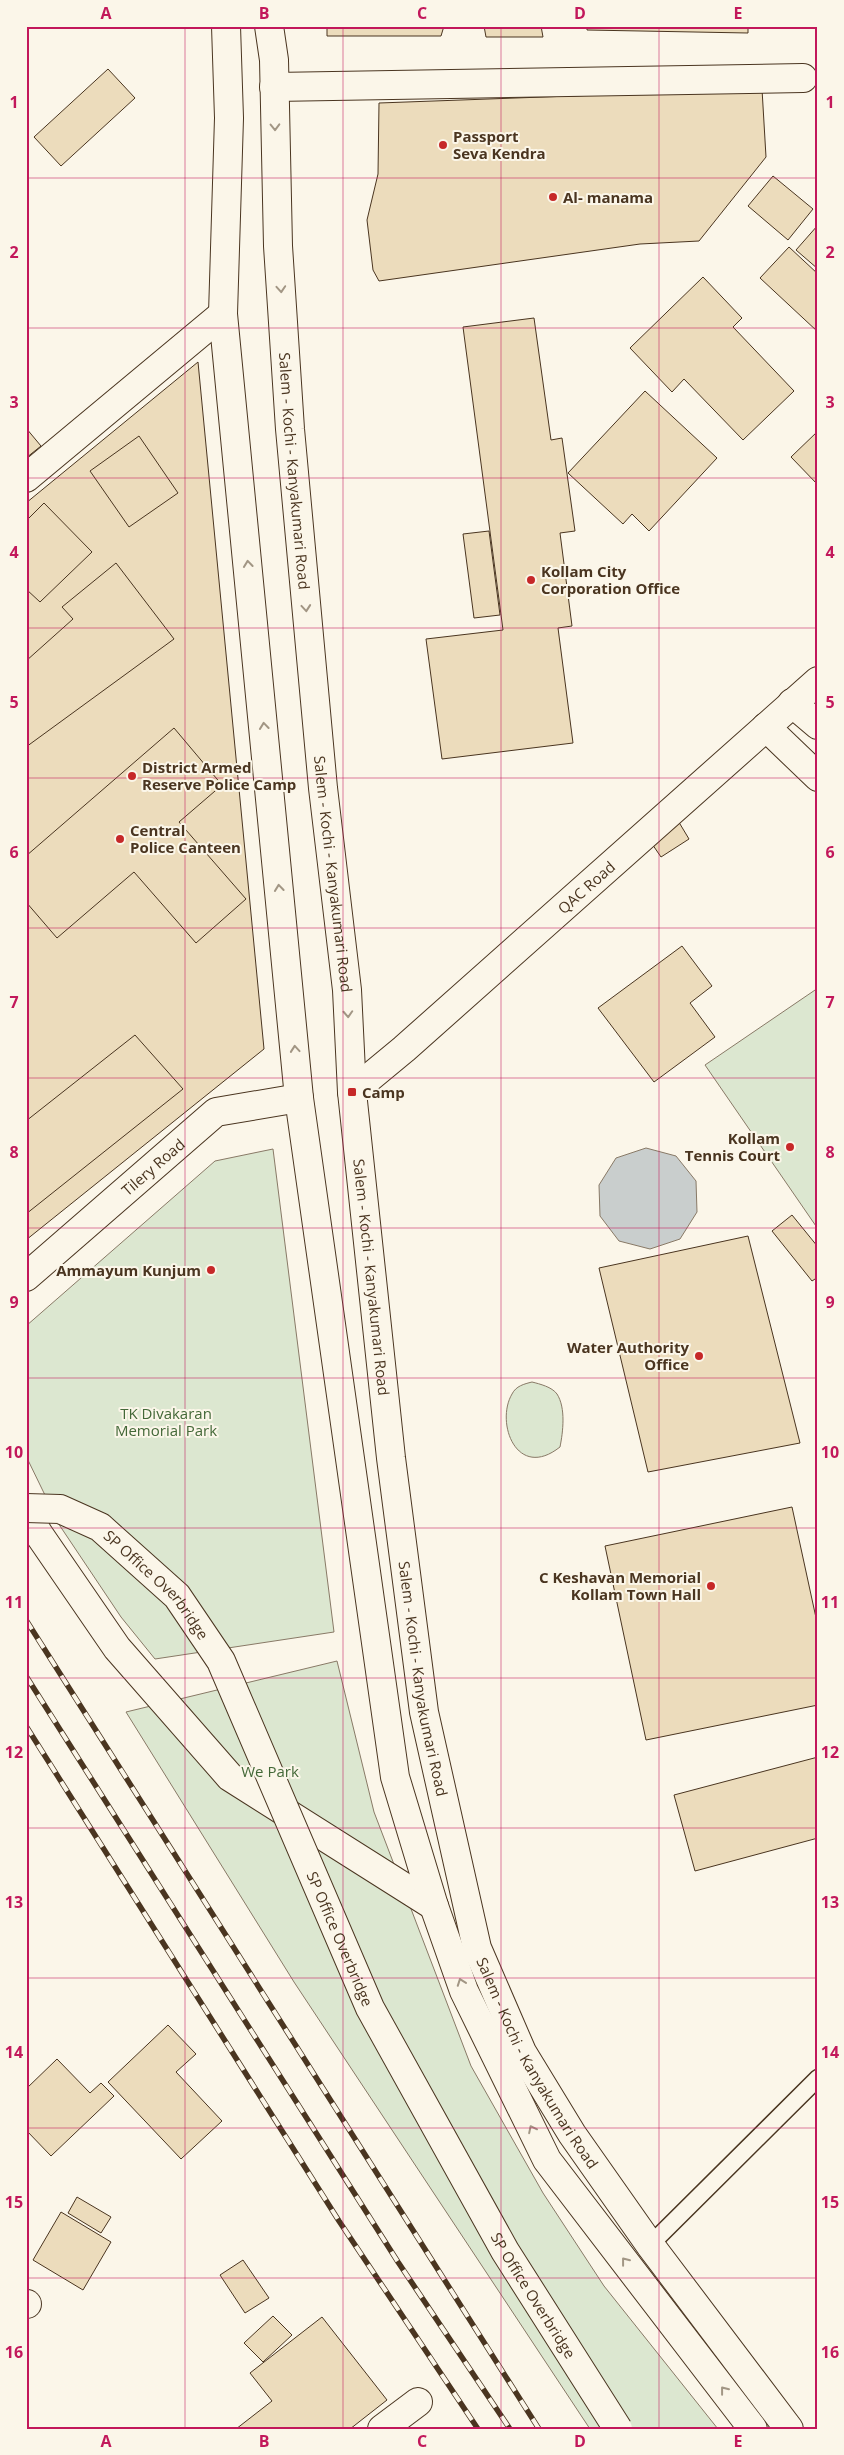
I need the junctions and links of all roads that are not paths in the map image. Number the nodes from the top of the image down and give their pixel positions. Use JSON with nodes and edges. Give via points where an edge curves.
{"nodes":[{"id":1,"x":226,"y":26,"type":"edge"},
{"id":2,"x":269,"y":26,"type":"edge"},
{"id":3,"x":803,"y":78,"type":"dead end"},
{"id":4,"x":274,"y":87,"type":"junction"},
{"id":5,"x":223,"y":314,"type":"junction"},
{"id":6,"x":26,"y":478,"type":"edge"},
{"id":7,"x":818,"y":681,"type":"edge"},
{"id":8,"x":792,"y":703,"type":"junction"},
{"id":9,"x":818,"y":725,"type":"edge"},
{"id":10,"x":766,"y":727,"type":"junction"},
{"id":11,"x":818,"y":778,"type":"edge"},
{"id":12,"x":352,"y":1092,"type":"junction"},
{"id":13,"x":299,"y":1098,"type":"junction"},
{"id":14,"x":26,"y":1278,"type":"edge"},
{"id":15,"x":26,"y":1509,"type":"edge"},
{"id":16,"x":434,"y":1906,"type":"junction"},
{"id":17,"x":818,"y":2078,"type":"edge"},
{"id":18,"x":650,"y":2245,"type":"junction"},
{"id":19,"x":418,"y":2402,"type":"dead end"},
{"id":20,"x":382,"y":2429,"type":"edge"},
{"id":21,"x":618,"y":2429,"type":"edge"},
{"id":22,"x":754,"y":2429,"type":"edge"},
{"id":23,"x":789,"y":2429,"type":"edge"}],
"edges":[{"from":1,"to":5,"type":"main road","via":[[229,118]]},
{"from":2,"to":4,"type":"main road","name":"Salem - Kochi - Kanyakumari Road"},
{"from":3,"to":4,"type":"main road"},
{"from":4,"to":12,"type":"main road","name":"Salem - Kochi - Kanyakumari Road","one_way":true,"via":[[278,246],[290,429],[323,788],[347,990]]},
{"from":5,"to":6,"type":"main road"},
{"from":13,"to":5,"type":"main road","one_way":true},
{"from":7,"to":8,"type":"main road","name":"QAC Road"},
{"from":8,"to":9,"type":"main road"},
{"from":8,"to":10,"type":"main road","name":"QAC Road"},
{"from":10,"to":11,"type":"main road"},
{"from":10,"to":12,"type":"main road","name":"QAC Road"},
{"from":12,"to":18,"type":"main road","name":"Salem - Kochi - Kanyakumari Road","via":[[391,1458],[424,1712],[477,1948],[522,2052],[572,2134]]},
{"from":13,"to":14,"type":"main road","name":"Tilery Road","via":[[216,1112]]},
{"from":13,"to":16,"type":"main road","via":[[395,1777]]},
{"from":15,"to":16,"type":"main road","via":[[38,1533],[116,1648],[230,1777]]},
{"from":15,"to":21,"type":"main road","name":"SP Office Overbridge","bridge":true,"via":[[60,1509],[100,1527],[178,1596],[221,1661],[370,2008],[505,2251]]},
{"from":22,"to":16,"type":"main road","one_way":true,"via":[[547,2160],[464,1991]]},
{"from":17,"to":18,"type":"lane"},
{"from":18,"to":23,"type":"main road","name":"Salem - Kochi - Kanyakumari Road"},
{"from":19,"to":20,"type":"main road"}]}
